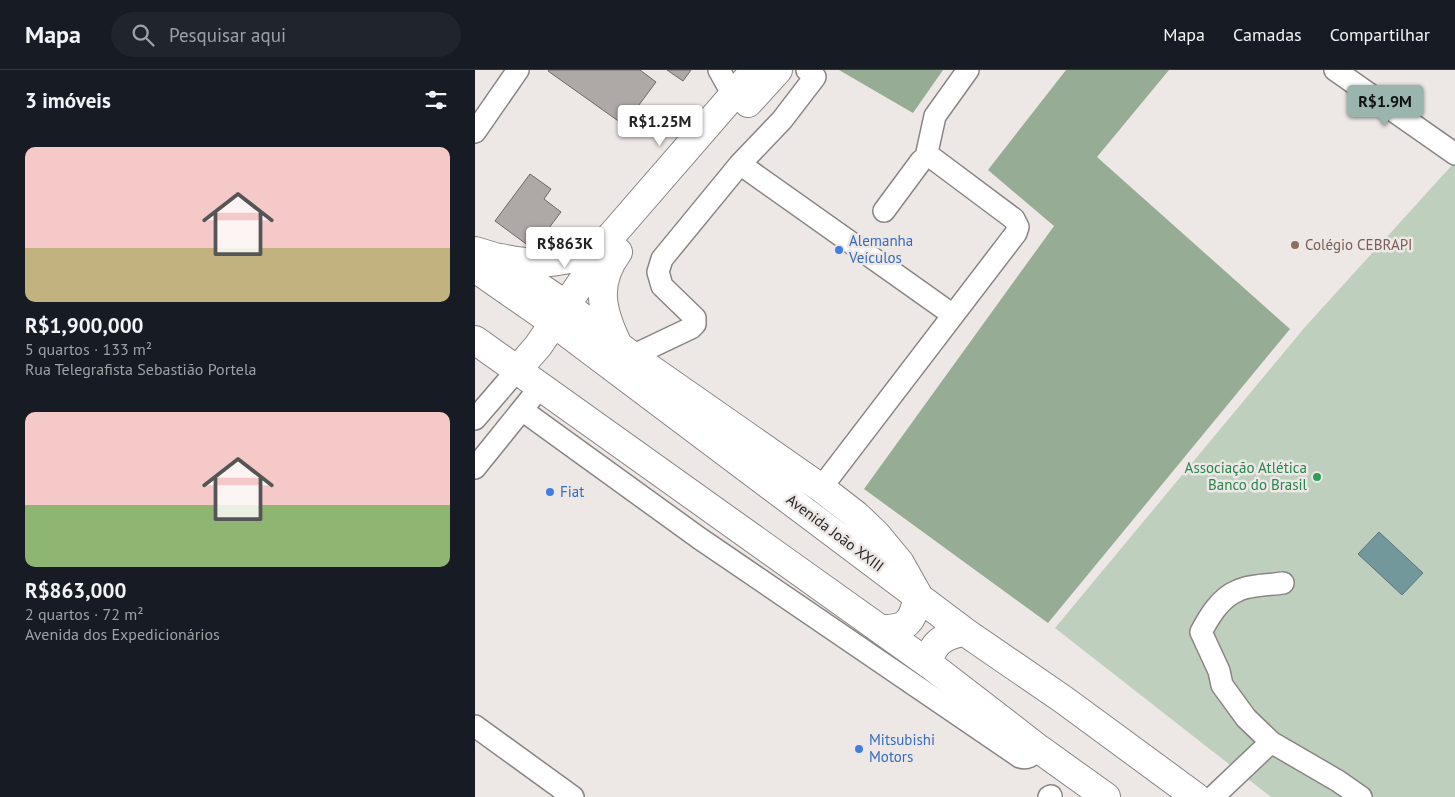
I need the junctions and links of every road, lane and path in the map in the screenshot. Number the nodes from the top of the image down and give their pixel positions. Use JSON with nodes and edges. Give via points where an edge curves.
{"nodes":[{"id":1,"x":517,"y":70,"type":"edge"},
{"id":2,"x":719,"y":70,"type":"edge"},
{"id":3,"x":755,"y":70,"type":"edge"},
{"id":4,"x":778,"y":70,"type":"edge"},
{"id":5,"x":807,"y":70,"type":"edge"},
{"id":6,"x":968,"y":70,"type":"edge"},
{"id":7,"x":1335,"y":70,"type":"edge"},
{"id":8,"x":733,"y":95,"type":"junction"},
{"id":9,"x":475,"y":132,"type":"edge"},
{"id":10,"x":1455,"y":154,"type":"edge"},
{"id":11,"x":926,"y":157,"type":"junction"},
{"id":12,"x":740,"y":164,"type":"junction"},
{"id":13,"x":884,"y":211,"type":"dead end"},
{"id":14,"x":604,"y":257,"type":"junction"},
{"id":15,"x":482,"y":259,"type":"edge"},
{"id":16,"x":560,"y":314,"type":"junction"},
{"id":17,"x":953,"y":315,"type":"junction"},
{"id":18,"x":475,"y":340,"type":"edge"},
{"id":19,"x":625,"y":351,"type":"junction"},
{"id":20,"x":517,"y":369,"type":"junction"},
{"id":21,"x":541,"y":386,"type":"junction"},
{"id":22,"x":522,"y":410,"type":"junction"},
{"id":23,"x":475,"y":419,"type":"edge"},
{"id":24,"x":475,"y":468,"type":"edge"},
{"id":25,"x":821,"y":488,"type":"junction"},
{"id":26,"x":735,"y":526,"type":"junction"},
{"id":27,"x":699,"y":538,"type":"junction"},
{"id":28,"x":1283,"y":583,"type":"dead end"},
{"id":29,"x":918,"y":596,"type":"junction"},
{"id":30,"x":965,"y":632,"type":"junction"},
{"id":31,"x":888,"y":635,"type":"junction"},
{"id":32,"x":872,"y":657,"type":"junction"},
{"id":33,"x":929,"y":664,"type":"junction"},
{"id":34,"x":915,"y":687,"type":"junction"},
{"id":35,"x":475,"y":726,"type":"edge"},
{"id":36,"x":1271,"y":742,"type":"junction"},
{"id":37,"x":1039,"y":749,"type":"junction"},
{"id":38,"x":573,"y":797,"type":"edge"},
{"id":39,"x":1106,"y":797,"type":"edge"},
{"id":40,"x":1195,"y":797,"type":"edge"},
{"id":41,"x":1213,"y":797,"type":"edge"},
{"id":42,"x":1361,"y":797,"type":"edge"}],
"edges":[{"from":1,"to":9,"type":"street"},
{"from":2,"to":8,"type":"street"},
{"from":3,"to":8,"type":"main road"},
{"from":4,"to":14,"type":"main road","via":[[629,238]]},
{"from":5,"to":12,"type":"street","via":[[815,77],[782,120]]},
{"from":6,"to":11,"type":"street","via":[[935,116]]},
{"from":7,"to":10,"type":"street"},
{"from":8,"to":14,"type":"main road"},
{"from":11,"to":13,"type":"street"},
{"from":11,"to":17,"type":"street","via":[[931,157],[1014,219],[1018,227]]},
{"from":12,"to":17,"type":"street"},
{"from":12,"to":19,"type":"street","via":[[662,260],[658,272],[662,286],[695,318],[695,324]]},
{"from":14,"to":15,"type":"main road","via":[[547,263]]},
{"from":14,"to":16,"type":"main road","via":[[588,273]]},
{"from":14,"to":19,"type":"main road","via":[[603,308]]},
{"from":15,"to":16,"type":"main road"},
{"from":16,"to":19,"type":"main road"},
{"from":16,"to":20,"type":"main road"},
{"from":16,"to":29,"type":"main road","name":"Avenida João XXIII"},
{"from":17,"to":25,"type":"street"},
{"from":18,"to":20,"type":"main road"},
{"from":19,"to":25,"type":"main road"},
{"from":20,"to":21,"type":"main road"},
{"from":20,"to":23,"type":"street"},
{"from":21,"to":22,"type":"street"},
{"from":21,"to":26,"type":"main road"},
{"from":22,"to":24,"type":"street"},
{"from":22,"to":27,"type":"street"},
{"from":25,"to":29,"type":"main road","via":[[876,534],[900,564]]},
{"from":26,"to":27,"type":"street"},
{"from":26,"to":31,"type":"main road"},
{"from":27,"to":32,"type":"street"},
{"from":28,"to":36,"type":"street","via":[[1237,590],[1223,601],[1201,632],[1219,671],[1222,686],[1245,718]]},
{"from":29,"to":30,"type":"main road","name":"Avenida João XXIII"},
{"from":29,"to":31,"type":"main road","via":[[913,616],[907,624]]},
{"from":30,"to":33,"type":"main road","via":[[956,632],[939,642],[933,649]]},
{"from":30,"to":40,"type":"main road","name":"Avenida João XXIII"},
{"from":31,"to":32,"type":"street"},
{"from":31,"to":33,"type":"main road"},
{"from":32,"to":34,"type":"street"},
{"from":33,"to":34,"type":"street"},
{"from":33,"to":37,"type":"main road"},
{"from":34,"to":37,"type":"street","via":[[1020,757],[1029,757]]},
{"from":35,"to":38,"type":"street"},
{"from":36,"to":41,"type":"street"},
{"from":36,"to":42,"type":"street"},
{"from":37,"to":39,"type":"main road"}]}
